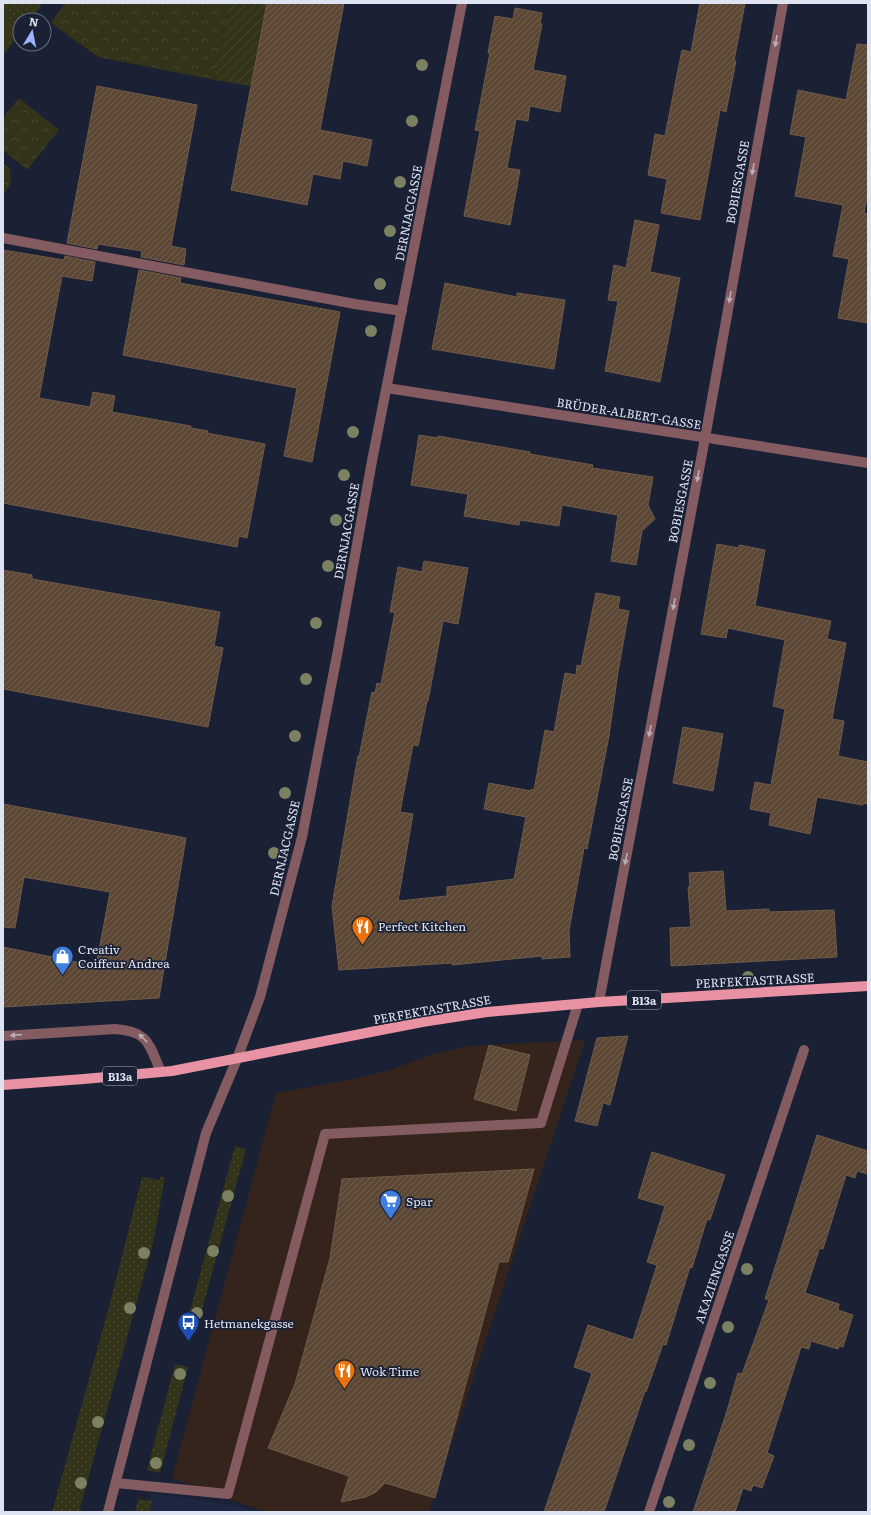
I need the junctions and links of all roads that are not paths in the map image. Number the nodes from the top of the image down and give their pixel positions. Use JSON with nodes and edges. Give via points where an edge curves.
{"nodes":[{"id":1,"x":462,"y":3,"type":"edge"},
{"id":2,"x":783,"y":3,"type":"edge"},
{"id":3,"x":3,"y":238,"type":"edge"},
{"id":4,"x":402,"y":311,"type":"junction"},
{"id":5,"x":387,"y":388,"type":"junction"},
{"id":6,"x":705,"y":438,"type":"junction"},
{"id":7,"x":868,"y":463,"type":"edge"},
{"id":8,"x":868,"y":986,"type":"edge"},
{"id":9,"x":599,"y":1002,"type":"junction"},
{"id":10,"x":578,"y":1004,"type":"junction"},
{"id":11,"x":3,"y":1036,"type":"edge"},
{"id":12,"x":804,"y":1050,"type":"dead end"},
{"id":13,"x":237,"y":1059,"type":"junction"},
{"id":14,"x":161,"y":1072,"type":"junction"},
{"id":15,"x":3,"y":1084,"type":"edge"},
{"id":16,"x":116,"y":1483,"type":"junction"},
{"id":17,"x":108,"y":1512,"type":"edge"},
{"id":18,"x":649,"y":1512,"type":"edge"}],
"edges":[{"from":1,"to":4,"type":"street","name":"DERNJACGASSE"},
{"from":2,"to":6,"type":"street","name":"BOBIESGASSE","one_way":true},
{"from":3,"to":4,"type":"street"},
{"from":4,"to":5,"type":"street","name":"DERNJACGASSE"},
{"from":5,"to":6,"type":"street","name":"BRÜDER-ALBERT-GASSE"},
{"from":5,"to":13,"type":"street","name":"DERNJACGASSE","via":[[302,837],[260,997]]},
{"from":6,"to":7,"type":"street","name":"BRÜDER-ALBERT-GASSE"},
{"from":6,"to":9,"type":"street","name":"BOBIESGASSE","one_way":true},
{"from":8,"to":9,"type":"main road","name":"PERFEKTASTRASSE","number":"B13a"},
{"from":9,"to":10,"type":"main road","name":"PERFEKTASTRASSE","number":"B13a"},
{"from":10,"to":13,"type":"main road","name":"PERFEKTASTRASSE","number":"B13a","via":[[487,1012],[422,1022]]},
{"from":10,"to":16,"type":"street","via":[[541,1123],[325,1134],[228,1494]]},
{"from":14,"to":11,"type":"street","one_way":true,"via":[[146,1039],[128,1030]]},
{"from":12,"to":18,"type":"street","name":"AKAZIENGASSE"},
{"from":13,"to":14,"type":"main road","name":"PERFEKTASTRASSE","number":"B13a"},
{"from":13,"to":16,"type":"street","via":[[206,1133]]},
{"from":14,"to":15,"type":"main road","name":"PERFEKTASTRASSE","number":"B13a"},
{"from":16,"to":17,"type":"street"}]}
